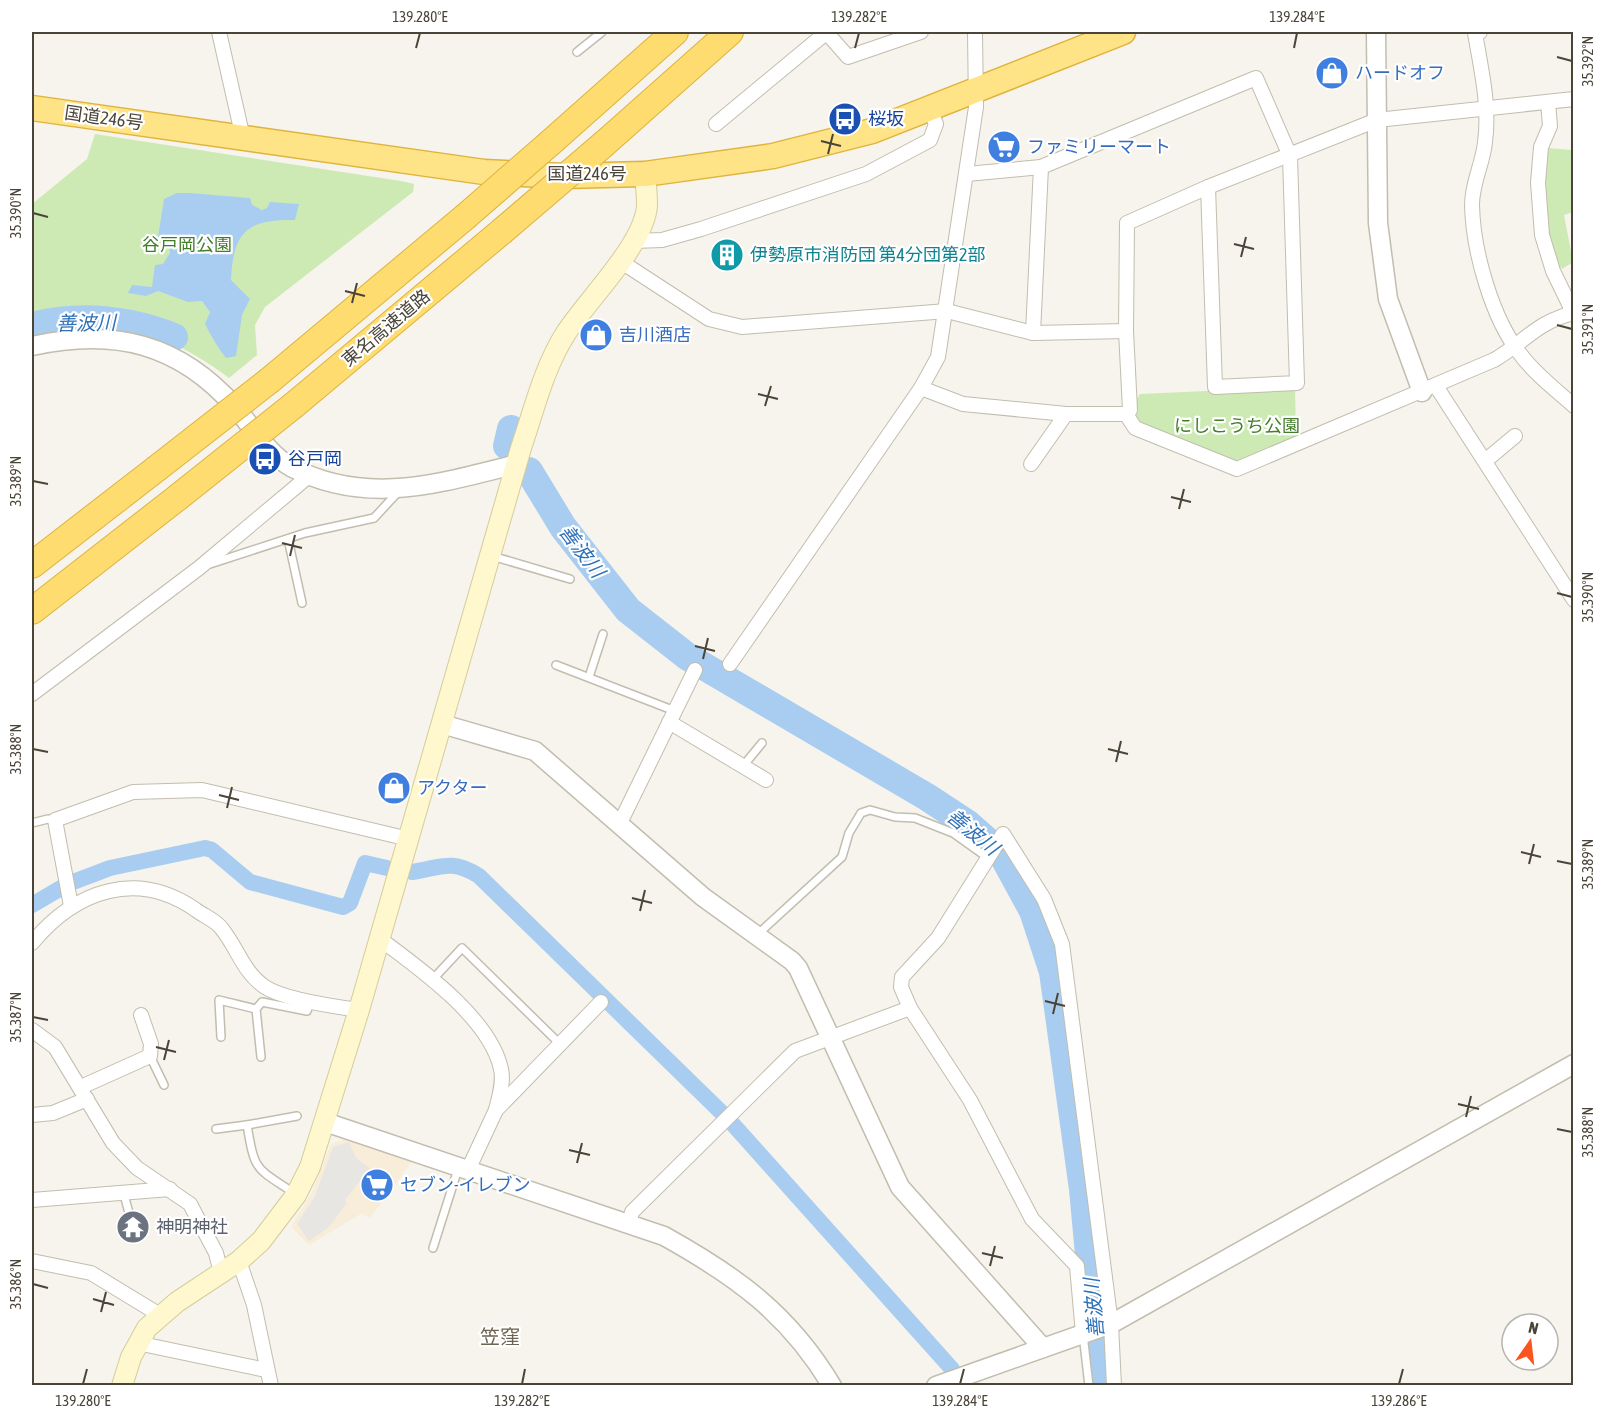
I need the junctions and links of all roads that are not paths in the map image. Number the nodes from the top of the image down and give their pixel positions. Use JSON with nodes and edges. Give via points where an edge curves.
{"nodes":[{"id":1,"x":219,"y":32,"type":"edge"},
{"id":2,"x":602,"y":32,"type":"edge"},
{"id":3,"x":675,"y":32,"type":"edge"},
{"id":4,"x":730,"y":32,"type":"edge"},
{"id":5,"x":826,"y":32,"type":"edge"},
{"id":6,"x":921,"y":32,"type":"edge"},
{"id":7,"x":975,"y":32,"type":"edge"},
{"id":8,"x":1123,"y":32,"type":"edge"},
{"id":9,"x":1376,"y":32,"type":"edge"},
{"id":10,"x":1480,"y":32,"type":"edge"},
{"id":11,"x":577,"y":52,"type":"dead end"},
{"id":12,"x":976,"y":91,"type":"junction"},
{"id":13,"x":1574,"y":99,"type":"edge"},
{"id":14,"x":1548,"y":102,"type":"junction"},
{"id":15,"x":1487,"y":106,"type":"junction"},
{"id":16,"x":32,"y":108,"type":"edge"},
{"id":17,"x":930,"y":110,"type":"junction"},
{"id":18,"x":1377,"y":120,"type":"junction"},
{"id":19,"x":716,"y":124,"type":"dead end"},
{"id":20,"x":243,"y":138,"type":"junction"},
{"id":21,"x":1290,"y":156,"type":"junction"},
{"id":22,"x":1041,"y":167,"type":"junction"},
{"id":23,"x":645,"y":174,"type":"junction"},
{"id":24,"x":967,"y":174,"type":"junction"},
{"id":25,"x":1208,"y":187,"type":"junction"},
{"id":26,"x":633,"y":241,"type":"junction"},
{"id":27,"x":620,"y":261,"type":"junction"},
{"id":28,"x":947,"y":311,"type":"junction"},
{"id":29,"x":1572,"y":313,"type":"edge"},
{"id":30,"x":1126,"y":331,"type":"junction"},
{"id":31,"x":1033,"y":333,"type":"junction"},
{"id":32,"x":32,"y":346,"type":"edge"},
{"id":33,"x":1516,"y":347,"type":"junction"},
{"id":34,"x":921,"y":388,"type":"junction"},
{"id":35,"x":1429,"y":389,"type":"junction"},
{"id":36,"x":1574,"y":406,"type":"edge"},
{"id":37,"x":1066,"y":414,"type":"junction"},
{"id":38,"x":1126,"y":414,"type":"junction"},
{"id":39,"x":1515,"y":436,"type":"dead end"},
{"id":40,"x":1485,"y":461,"type":"junction"},
{"id":41,"x":516,"y":464,"type":"junction"},
{"id":42,"x":1031,"y":464,"type":"dead end"},
{"id":43,"x":310,"y":475,"type":"junction"},
{"id":44,"x":401,"y":489,"type":"junction"},
{"id":45,"x":288,"y":539,"type":"junction"},
{"id":46,"x":490,"y":555,"type":"junction"},
{"id":47,"x":32,"y":565,"type":"edge"},
{"id":48,"x":199,"y":568,"type":"junction"},
{"id":49,"x":570,"y":579,"type":"dead end"},
{"id":50,"x":1574,"y":600,"type":"edge"},
{"id":51,"x":302,"y":603,"type":"dead end"},
{"id":52,"x":32,"y":611,"type":"edge"},
{"id":53,"x":603,"y":633,"type":"dead end"},
{"id":54,"x":730,"y":664,"type":"dead end"},
{"id":55,"x":556,"y":665,"type":"dead end"},
{"id":56,"x":695,"y":670,"type":"dead end"},
{"id":57,"x":589,"y":677,"type":"junction"},
{"id":58,"x":32,"y":694,"type":"edge"},
{"id":59,"x":672,"y":716,"type":"junction"},
{"id":60,"x":442,"y":724,"type":"junction"},
{"id":61,"x":762,"y":743,"type":"dead end"},
{"id":62,"x":742,"y":766,"type":"junction"},
{"id":63,"x":766,"y":780,"type":"dead end"},
{"id":64,"x":55,"y":820,"type":"junction"},
{"id":65,"x":32,"y":823,"type":"edge"},
{"id":66,"x":619,"y":825,"type":"junction"},
{"id":67,"x":409,"y":839,"type":"junction"},
{"id":68,"x":990,"y":855,"type":"junction"},
{"id":69,"x":71,"y":906,"type":"junction"},
{"id":70,"x":757,"y":936,"type":"junction"},
{"id":71,"x":380,"y":939,"type":"junction"},
{"id":72,"x":32,"y":943,"type":"edge"},
{"id":73,"x":433,"y":979,"type":"junction"},
{"id":74,"x":311,"y":1000,"type":"junction"},
{"id":75,"x":601,"y":1002,"type":"dead end"},
{"id":76,"x":910,"y":1008,"type":"junction"},
{"id":77,"x":256,"y":1009,"type":"junction"},
{"id":78,"x":359,"y":1010,"type":"junction"},
{"id":79,"x":141,"y":1015,"type":"dead end"},
{"id":80,"x":32,"y":1030,"type":"edge"},
{"id":81,"x":828,"y":1036,"type":"junction"},
{"id":82,"x":221,"y":1037,"type":"dead end"},
{"id":83,"x":560,"y":1044,"type":"junction"},
{"id":84,"x":150,"y":1056,"type":"junction"},
{"id":85,"x":261,"y":1057,"type":"dead end"},
{"id":86,"x":1574,"y":1064,"type":"edge"},
{"id":87,"x":164,"y":1085,"type":"dead end"},
{"id":88,"x":84,"y":1093,"type":"junction"},
{"id":89,"x":496,"y":1110,"type":"junction"},
{"id":90,"x":32,"y":1115,"type":"edge"},
{"id":91,"x":297,"y":1116,"type":"dead end"},
{"id":92,"x":325,"y":1122,"type":"junction"},
{"id":93,"x":247,"y":1125,"type":"junction"},
{"id":94,"x":216,"y":1129,"type":"dead end"},
{"id":95,"x":463,"y":1168,"type":"junction"},
{"id":96,"x":170,"y":1189,"type":"junction"},
{"id":97,"x":123,"y":1191,"type":"junction"},
{"id":98,"x":296,"y":1195,"type":"junction"},
{"id":99,"x":32,"y":1200,"type":"edge"},
{"id":100,"x":131,"y":1220,"type":"dead end"},
{"id":101,"x":629,"y":1223,"type":"junction"},
{"id":102,"x":433,"y":1248,"type":"dead end"},
{"id":103,"x":32,"y":1261,"type":"edge"},
{"id":104,"x":239,"y":1261,"type":"junction"},
{"id":105,"x":221,"y":1273,"type":"junction"},
{"id":106,"x":160,"y":1315,"type":"junction"},
{"id":107,"x":1097,"y":1329,"type":"junction"},
{"id":108,"x":137,"y":1342,"type":"junction"},
{"id":109,"x":1042,"y":1348,"type":"junction"},
{"id":110,"x":266,"y":1370,"type":"junction"},
{"id":111,"x":122,"y":1386,"type":"edge"},
{"id":112,"x":271,"y":1386,"type":"edge"},
{"id":113,"x":832,"y":1386,"type":"edge"},
{"id":114,"x":936,"y":1386,"type":"edge"},
{"id":115,"x":1089,"y":1386,"type":"edge"},
{"id":116,"x":1114,"y":1386,"type":"edge"}],
"edges":[{"from":1,"to":20,"type":"street"},
{"from":2,"to":11,"type":"lane"},
{"from":3,"to":47,"type":"highway","name":"東名高速道路","bridge":true,"via":[[550,144],[270,380]]},
{"from":4,"to":52,"type":"highway","name":"東名高速道路","bridge":true,"via":[[501,232],[294,405]]},
{"from":5,"to":6,"type":"street","via":[[848,57]]},
{"from":5,"to":19,"type":"street"},
{"from":7,"to":12,"type":"street"},
{"from":8,"to":12,"type":"highway","name":"国道246号"},
{"from":9,"to":18,"type":"street"},
{"from":10,"to":15,"type":"street","via":[[1475,33]]},
{"from":12,"to":17,"type":"highway","name":"国道246号"},
{"from":12,"to":24,"type":"street"},
{"from":13,"to":14,"type":"street"},
{"from":14,"to":15,"type":"street"},
{"from":14,"to":29,"type":"street","via":[[1550,126],[1541,147],[1538,183],[1542,235],[1553,272]]},
{"from":15,"to":18,"type":"street"},
{"from":15,"to":33,"type":"street","via":[[1485,144],[1472,206],[1489,295]]},
{"from":16,"to":20,"type":"highway","name":"国道246号"},
{"from":17,"to":23,"type":"highway","name":"国道246号","via":[[872,131],[773,156]]},
{"from":17,"to":26,"type":"street","via":[[936,124],[930,140],[866,174],[701,229],[662,240]]},
{"from":18,"to":21,"type":"street"},
{"from":18,"to":35,"type":"street","via":[[1378,223],[1388,299]]},
{"from":20,"to":23,"type":"highway","name":"国道246号","via":[[484,172],[563,176]]},
{"from":21,"to":22,"type":"street","via":[[1256,78]]},
{"from":21,"to":25,"type":"street"},
{"from":21,"to":25,"type":"street","via":[[1297,383],[1215,387]]},
{"from":22,"to":24,"type":"street"},
{"from":22,"to":31,"type":"street"},
{"from":23,"to":26,"type":"main road","via":[[647,208]]},
{"from":24,"to":28,"type":"street"},
{"from":25,"to":30,"type":"street","via":[[1128,223]]},
{"from":26,"to":27,"type":"main road"},
{"from":27,"to":28,"type":"street","via":[[709,319],[742,327]]},
{"from":27,"to":41,"type":"main road","via":[[552,358]]},
{"from":28,"to":31,"type":"street"},
{"from":28,"to":34,"type":"street","via":[[938,357]]},
{"from":29,"to":33,"type":"street","via":[[1524,335]]},
{"from":30,"to":31,"type":"street"},
{"from":30,"to":38,"type":"street","via":[[1130,410]]},
{"from":32,"to":43,"type":"street","via":[[64,339],[108,339],[144,346],[178,359],[218,388],[277,456],[290,467]]},
{"from":33,"to":35,"type":"street"},
{"from":33,"to":36,"type":"street"},
{"from":34,"to":37,"type":"street","via":[[963,404]]},
{"from":34,"to":54,"type":"street"},
{"from":35,"to":38,"type":"street","via":[[1237,469],[1135,428]]},
{"from":35,"to":40,"type":"street"},
{"from":37,"to":38,"type":"street"},
{"from":37,"to":42,"type":"street"},
{"from":39,"to":40,"type":"street"},
{"from":40,"to":50,"type":"street"},
{"from":41,"to":44,"type":"street","via":[[421,488]]},
{"from":41,"to":46,"type":"main road"},
{"from":43,"to":44,"type":"street","via":[[353,487]]},
{"from":43,"to":48,"type":"street"},
{"from":44,"to":45,"type":"lane","via":[[374,518]]},
{"from":45,"to":48,"type":"lane"},
{"from":45,"to":51,"type":"lane"},
{"from":46,"to":49,"type":"lane"},
{"from":46,"to":60,"type":"main road"},
{"from":48,"to":58,"type":"street"},
{"from":53,"to":57,"type":"lane"},
{"from":55,"to":57,"type":"lane"},
{"from":56,"to":59,"type":"street"},
{"from":57,"to":59,"type":"lane"},
{"from":59,"to":62,"type":"street"},
{"from":59,"to":66,"type":"street"},
{"from":60,"to":66,"type":"street","via":[[535,751]]},
{"from":60,"to":67,"type":"main road"},
{"from":61,"to":62,"type":"lane"},
{"from":62,"to":63,"type":"street"},
{"from":64,"to":65,"type":"lane"},
{"from":64,"to":67,"type":"street","via":[[133,792],[202,790]]},
{"from":64,"to":69,"type":"street"},
{"from":66,"to":70,"type":"street","via":[[703,897]]},
{"from":67,"to":71,"type":"main road"},
{"from":68,"to":70,"type":"lane","via":[[953,833],[915,818],[870,810],[861,813],[849,833],[842,857]]},
{"from":68,"to":76,"type":"street","via":[[938,938],[902,977],[901,987]]},
{"from":68,"to":107,"type":"street","via":[[1003,834],[1044,899],[1062,944]]},
{"from":69,"to":72,"type":"street"},
{"from":69,"to":74,"type":"street","via":[[112,890],[139,886],[176,896],[222,927],[251,977],[268,989]]},
{"from":70,"to":81,"type":"street","via":[[798,968]]},
{"from":71,"to":73,"type":"street"},
{"from":71,"to":78,"type":"main road"},
{"from":73,"to":83,"type":"lane","via":[[462,948]]},
{"from":73,"to":89,"type":"street","via":[[474,1022],[496,1053],[503,1080]]},
{"from":74,"to":77,"type":"lane","via":[[307,1011],[262,1002]]},
{"from":74,"to":78,"type":"street"},
{"from":75,"to":83,"type":"street"},
{"from":76,"to":81,"type":"street"},
{"from":76,"to":107,"type":"street","via":[[970,1100],[1032,1219],[1077,1266]]},
{"from":77,"to":82,"type":"lane","via":[[219,1000]]},
{"from":77,"to":85,"type":"lane"},
{"from":78,"to":92,"type":"main road"},
{"from":79,"to":84,"type":"street","via":[[151,1044]]},
{"from":80,"to":88,"type":"street","via":[[55,1047]]},
{"from":81,"to":101,"type":"street","via":[[795,1051],[632,1212]]},
{"from":81,"to":109,"type":"street","via":[[900,1187]]},
{"from":83,"to":89,"type":"street"},
{"from":84,"to":87,"type":"lane"},
{"from":84,"to":88,"type":"street"},
{"from":86,"to":107,"type":"street"},
{"from":88,"to":90,"type":"street","via":[[53,1113]]},
{"from":88,"to":96,"type":"street","via":[[114,1143],[137,1168]]},
{"from":89,"to":95,"type":"street"},
{"from":91,"to":93,"type":"lane"},
{"from":92,"to":95,"type":"street"},
{"from":92,"to":98,"type":"main road"},
{"from":93,"to":94,"type":"lane"},
{"from":93,"to":98,"type":"lane","via":[[254,1162]]},
{"from":95,"to":101,"type":"street"},
{"from":95,"to":102,"type":"lane"},
{"from":96,"to":97,"type":"street"},
{"from":96,"to":105,"type":"street","via":[[190,1204],[216,1253]]},
{"from":97,"to":99,"type":"street"},
{"from":97,"to":100,"type":"lane"},
{"from":98,"to":104,"type":"main road","via":[[276,1223]]},
{"from":101,"to":113,"type":"street","via":[[702,1257],[760,1299],[796,1332]]},
{"from":103,"to":106,"type":"street","via":[[91,1273]]},
{"from":104,"to":105,"type":"main road"},
{"from":104,"to":110,"type":"street","via":[[254,1305]]},
{"from":105,"to":106,"type":"main road"},
{"from":106,"to":108,"type":"main road"},
{"from":107,"to":109,"type":"street"},
{"from":107,"to":115,"type":"lane"},
{"from":107,"to":116,"type":"street"},
{"from":108,"to":110,"type":"street"},
{"from":108,"to":111,"type":"main road"},
{"from":109,"to":114,"type":"street"},
{"from":110,"to":112,"type":"street"}]}
